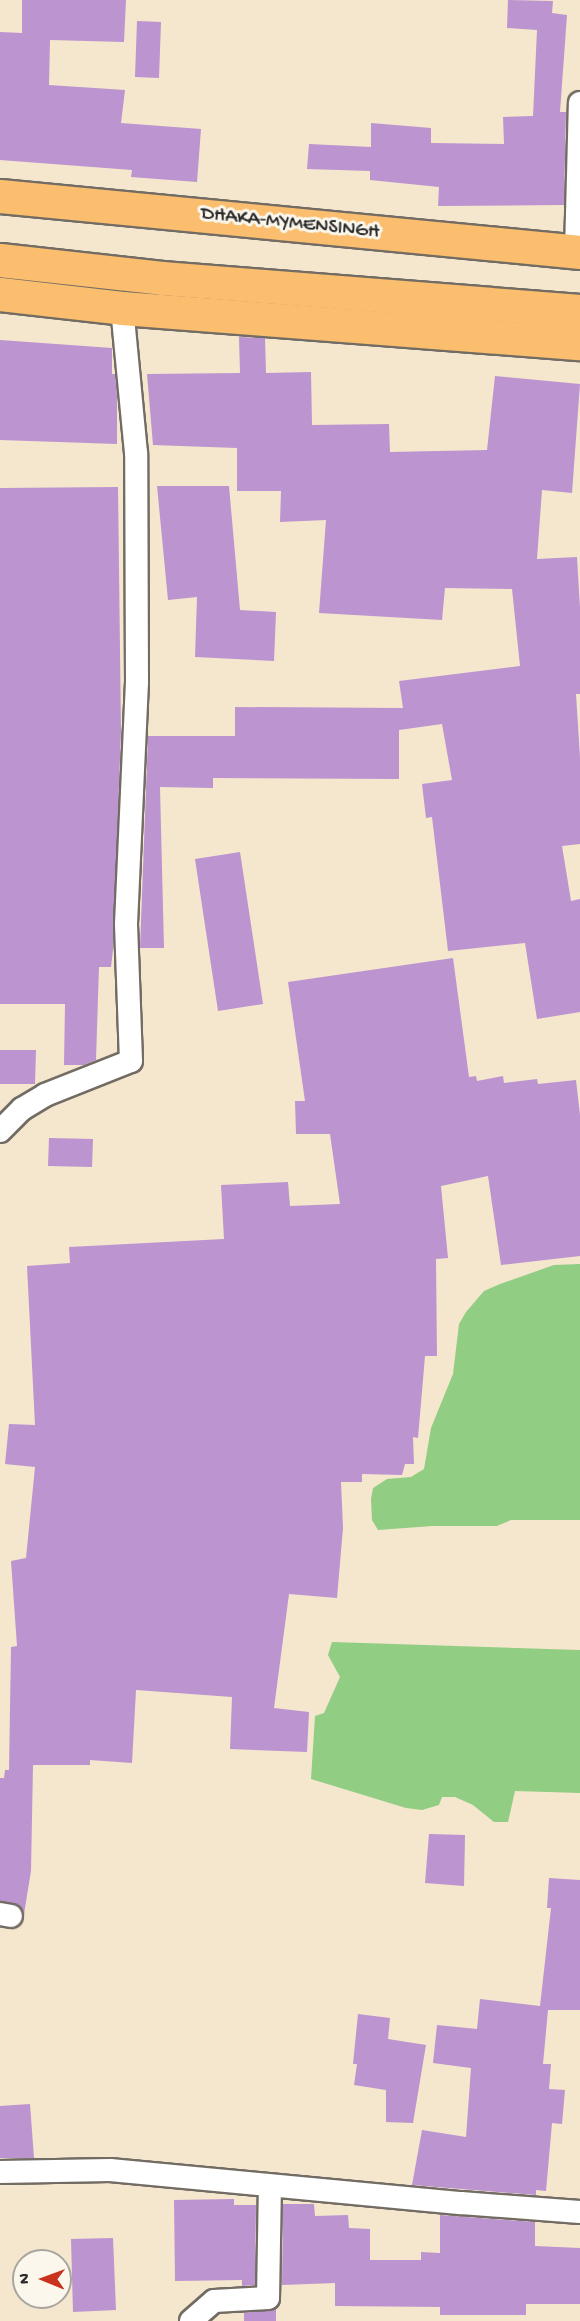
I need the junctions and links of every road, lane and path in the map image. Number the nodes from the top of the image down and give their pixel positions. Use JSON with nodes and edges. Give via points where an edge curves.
{"nodes":[{"id":1,"x":580,"y":103,"type":"edge"},
{"id":2,"x":0,"y":196,"type":"edge"},
{"id":3,"x":578,"y":252,"type":"edge"},
{"id":4,"x":0,"y":260,"type":"edge"},
{"id":5,"x":0,"y":294,"type":"edge"},
{"id":6,"x":122,"y":308,"type":"junction"},
{"id":7,"x":580,"y":311,"type":"edge"},
{"id":8,"x":580,"y":344,"type":"edge"},
{"id":9,"x":0,"y":1131,"type":"edge"},
{"id":10,"x":0,"y":2172,"type":"edge"},
{"id":11,"x":270,"y":2186,"type":"junction"},
{"id":12,"x":580,"y":2212,"type":"edge"},
{"id":13,"x":191,"y":2321,"type":"edge"}],
"edges":[{"from":1,"to":3,"type":"street"},
{"from":2,"to":3,"type":"highway","name":"DHAKA-MYMENSINGH"},
{"from":4,"to":7,"type":"highway","via":[[162,278]]},
{"from":5,"to":6,"type":"highway"},
{"from":6,"to":8,"type":"highway"},
{"from":6,"to":9,"type":"street","via":[[136,453],[137,683],[126,924],[131,1061],[45,1095],[22,1108]]},
{"from":10,"to":11,"type":"street","via":[[110,2170]]},
{"from":11,"to":12,"type":"street"},
{"from":11,"to":13,"type":"street","via":[[268,2298],[214,2301]]}]}
